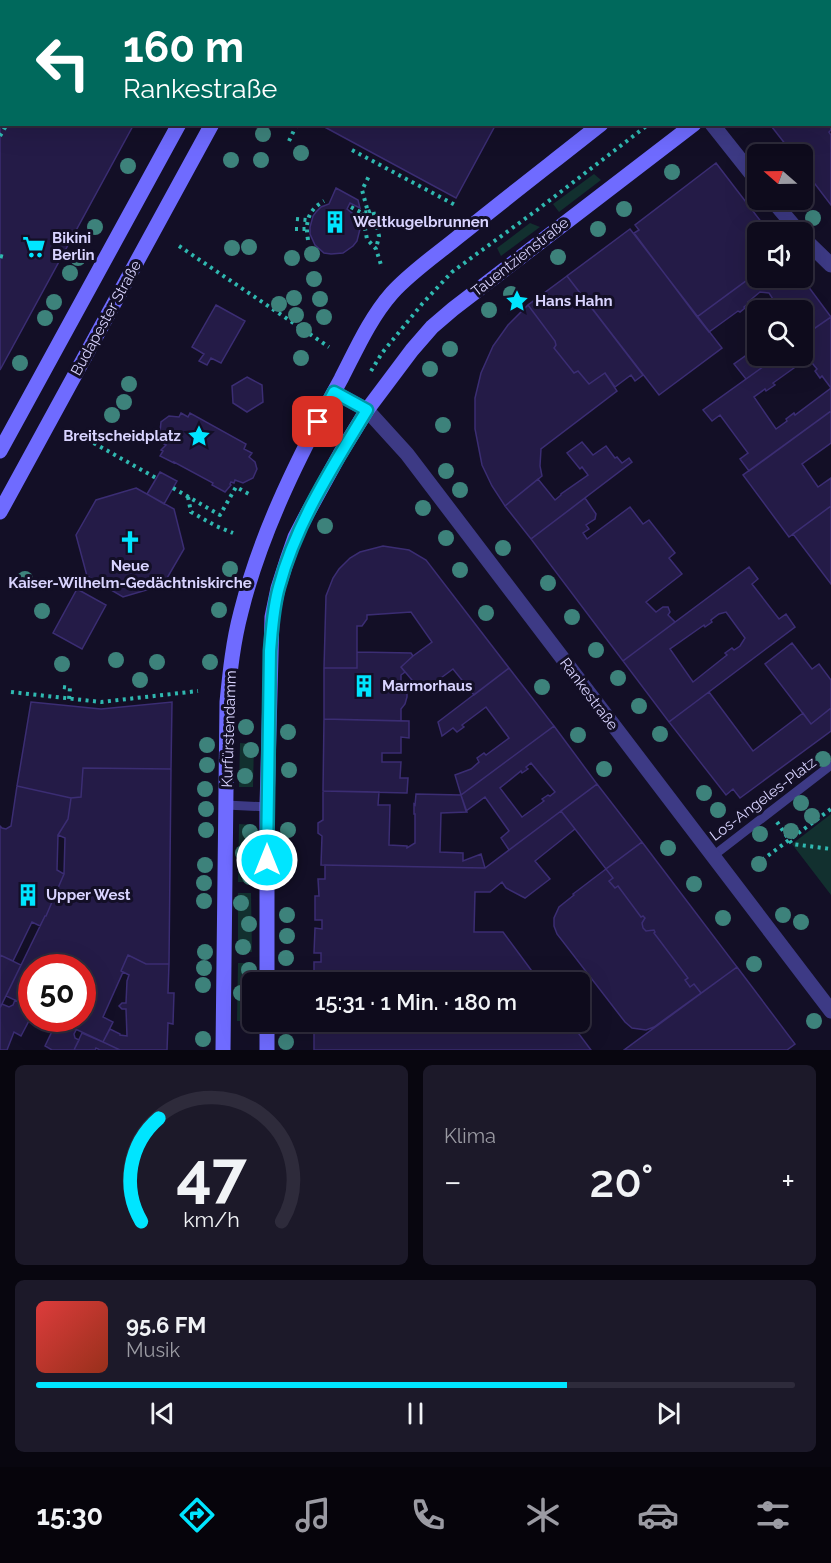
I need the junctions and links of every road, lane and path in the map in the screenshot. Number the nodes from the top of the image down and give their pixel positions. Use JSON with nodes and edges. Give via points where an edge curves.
{"nodes":[{"id":1,"x":178,"y":126,"type":"edge"},
{"id":2,"x":211,"y":126,"type":"edge"},
{"id":3,"x":296,"y":126,"type":"edge"},
{"id":4,"x":598,"y":126,"type":"edge"},
{"id":5,"x":647,"y":126,"type":"edge"},
{"id":6,"x":691,"y":126,"type":"edge"},
{"id":7,"x":714,"y":126,"type":"edge"},
{"id":8,"x":289,"y":141,"type":"dead end"},
{"id":9,"x":352,"y":150,"type":"dead end"},
{"id":10,"x":747,"y":168,"type":"edge"},
{"id":11,"x":370,"y":174,"type":"dead end"},
{"id":12,"x":324,"y":201,"type":"dead end"},
{"id":13,"x":457,"y":206,"type":"dead end"},
{"id":14,"x":351,"y":207,"type":"dead end"},
{"id":15,"x":780,"y":210,"type":"edge"},
{"id":16,"x":368,"y":212,"type":"junction"},
{"id":17,"x":362,"y":213,"type":"junction"},
{"id":18,"x":296,"y":219,"type":"dead end"},
{"id":19,"x":307,"y":220,"type":"junction"},
{"id":20,"x":791,"y":222,"type":"edge"},
{"id":21,"x":295,"y":229,"type":"dead end"},
{"id":22,"x":306,"y":229,"type":"junction"},
{"id":23,"x":308,"y":240,"type":"dead end"},
{"id":24,"x":179,"y":246,"type":"dead end"},
{"id":25,"x":813,"y":248,"type":"edge"},
{"id":26,"x":376,"y":249,"type":"junction"},
{"id":27,"x":831,"y":265,"type":"edge"},
{"id":28,"x":382,"y":268,"type":"dead end"},
{"id":29,"x":329,"y":347,"type":"dead end"},
{"id":30,"x":366,"y":369,"type":"dead end"},
{"id":31,"x":334,"y":392,"type":"junction"},
{"id":32,"x":367,"y":410,"type":"junction"},
{"id":33,"x":75,"y":432,"type":"dead end"},
{"id":34,"x":0,"y":451,"type":"edge"},
{"id":35,"x":156,"y":478,"type":"dead end"},
{"id":36,"x":173,"y":488,"type":"dead end"},
{"id":37,"x":249,"y":494,"type":"dead end"},
{"id":38,"x":188,"y":496,"type":"junction"},
{"id":39,"x":0,"y":512,"type":"edge"},
{"id":40,"x":232,"y":533,"type":"dead end"},
{"id":41,"x":63,"y":687,"type":"dead end"},
{"id":42,"x":198,"y":691,"type":"dead end"},
{"id":43,"x":11,"y":692,"type":"dead end"},
{"id":44,"x":69,"y":699,"type":"junction"},
{"id":45,"x":831,"y":765,"type":"edge"},
{"id":46,"x":226,"y":805,"type":"junction"},
{"id":47,"x":267,"y":807,"type":"junction"},
{"id":48,"x":831,"y":809,"type":"edge"},
{"id":49,"x":770,"y":812,"type":"junction"},
{"id":50,"x":790,"y":840,"type":"junction"},
{"id":51,"x":831,"y":849,"type":"edge"},
{"id":52,"x":713,"y":856,"type":"junction"},
{"id":53,"x":762,"y":860,"type":"dead end"},
{"id":54,"x":267,"y":972,"type":"edge"},
{"id":55,"x":831,"y":1011,"type":"edge"},
{"id":56,"x":267,"y":1032,"type":"edge"},
{"id":57,"x":223,"y":1050,"type":"edge"},
{"id":58,"x":267,"y":1050,"type":"edge"}],
"edges":[{"from":1,"to":34,"type":"main road","name":"Budapester Straße"},
{"from":2,"to":39,"type":"main road","name":"Budapester Straße"},
{"from":3,"to":8,"type":"path"},
{"from":4,"to":31,"type":"main road","via":[[400,285],[372,323]]},
{"from":5,"to":30,"type":"path","via":[[452,272],[382,353],[373,373]]},
{"from":6,"to":32,"type":"main road","name":"Tauentzienstraße","via":[[432,327]]},
{"from":7,"to":10,"type":"street"},
{"from":9,"to":13,"type":"path"},
{"from":11,"to":16,"type":"path","via":[[362,190]]},
{"from":12,"to":19,"type":"path","via":[[313,208]]},
{"from":14,"to":17,"type":"path"},
{"from":15,"to":20,"type":"street"},
{"from":16,"to":17,"type":"path"},
{"from":16,"to":26,"type":"path","via":[[373,210],[379,236]]},
{"from":17,"to":26,"type":"path","via":[[367,239]]},
{"from":18,"to":19,"type":"path"},
{"from":19,"to":22,"type":"path"},
{"from":21,"to":22,"type":"path"},
{"from":22,"to":23,"type":"path"},
{"from":24,"to":29,"type":"path"},
{"from":25,"to":27,"type":"street"},
{"from":26,"to":28,"type":"path"},
{"from":31,"to":32,"type":"street","name":"Rankestraße"},
{"from":31,"to":46,"type":"main road","name":"Kurfürstendamm","via":[[272,519],[240,613],[227,702]]},
{"from":32,"to":47,"type":"main road","via":[[295,537],[278,588],[270,651]]},
{"from":32,"to":52,"type":"street","name":"Rankestraße","via":[[407,454]]},
{"from":33,"to":35,"type":"path"},
{"from":36,"to":38,"type":"path"},
{"from":37,"to":38,"type":"path","via":[[236,487],[220,515]]},
{"from":38,"to":40,"type":"path","via":[[190,512]]},
{"from":41,"to":44,"type":"path","via":[[70,688]]},
{"from":42,"to":44,"type":"path","via":[[101,702]]},
{"from":43,"to":44,"type":"path"},
{"from":45,"to":49,"type":"lane","name":"Los-Angeles-Platz"},
{"from":46,"to":47,"type":"lane"},
{"from":46,"to":57,"type":"main road","name":"Kurfürstendamm"},
{"from":47,"to":54,"type":"main road"},
{"from":48,"to":50,"type":"path"},
{"from":49,"to":50,"type":"path"},
{"from":49,"to":52,"type":"lane","name":"Los-Angeles-Platz"},
{"from":50,"to":51,"type":"path","via":[[792,844]]},
{"from":50,"to":53,"type":"path"},
{"from":52,"to":55,"type":"street","name":"Rankestraße"},
{"from":56,"to":58,"type":"main road"}]}
